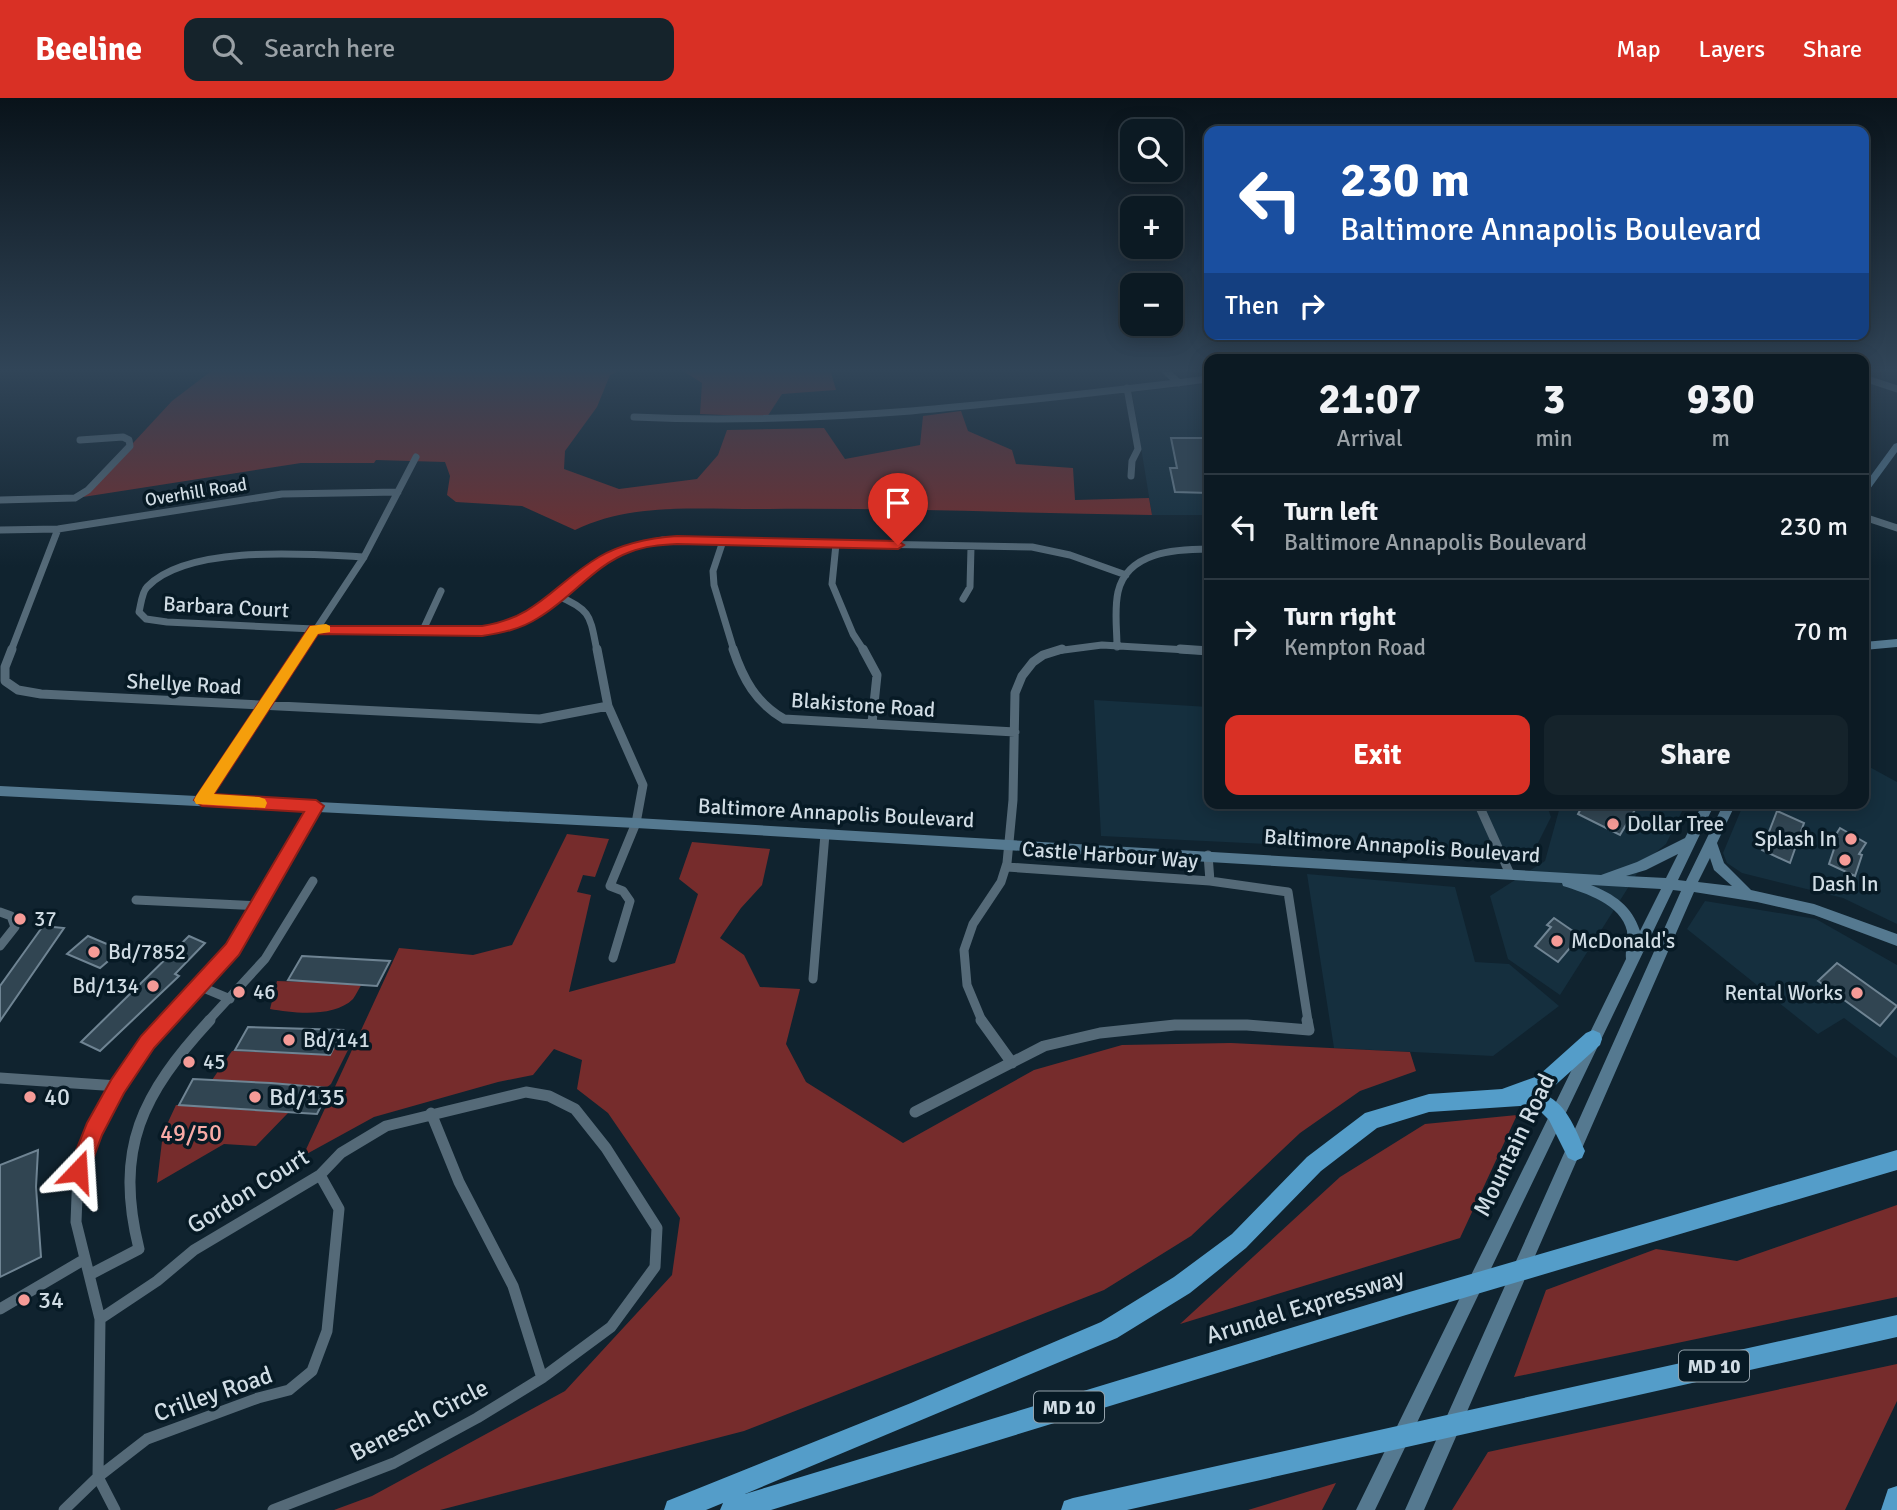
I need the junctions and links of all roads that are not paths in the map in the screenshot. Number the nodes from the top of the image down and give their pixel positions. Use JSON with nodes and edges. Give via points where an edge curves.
{"nodes":[{"id":1,"x":1135,"y":435,"type":"edge"},
{"id":2,"x":79,"y":440,"type":"dead end"},
{"id":3,"x":1897,"y":446,"type":"edge"},
{"id":4,"x":416,"y":457,"type":"dead end"},
{"id":5,"x":1130,"y":476,"type":"dead end"},
{"id":6,"x":1869,"y":484,"type":"edge"},
{"id":7,"x":398,"y":492,"type":"junction"},
{"id":8,"x":0,"y":500,"type":"edge"},
{"id":9,"x":1869,"y":521,"type":"edge"},
{"id":10,"x":58,"y":529,"type":"junction"},
{"id":11,"x":0,"y":530,"type":"edge"},
{"id":12,"x":1897,"y":530,"type":"edge"},
{"id":13,"x":723,"y":541,"type":"junction"},
{"id":14,"x":836,"y":544,"type":"junction"},
{"id":15,"x":971,"y":547,"type":"junction"},
{"id":16,"x":1204,"y":550,"type":"edge"},
{"id":17,"x":363,"y":557,"type":"junction"},
{"id":18,"x":1126,"y":575,"type":"junction"},
{"id":19,"x":441,"y":591,"type":"dead end"},
{"id":20,"x":558,"y":596,"type":"junction"},
{"id":21,"x":962,"y":599,"type":"dead end"},
{"id":22,"x":314,"y":629,"type":"junction"},
{"id":23,"x":423,"y":630,"type":"junction"},
{"id":24,"x":1897,"y":643,"type":"edge"},
{"id":25,"x":1117,"y":647,"type":"junction"},
{"id":26,"x":1869,"y":647,"type":"edge"},
{"id":27,"x":1204,"y":651,"type":"edge"},
{"id":28,"x":265,"y":706,"type":"junction"},
{"id":29,"x":608,"y":706,"type":"junction"},
{"id":30,"x":872,"y":723,"type":"junction"},
{"id":31,"x":1015,"y":732,"type":"junction"},
{"id":32,"x":0,"y":791,"type":"edge"},
{"id":33,"x":202,"y":800,"type":"junction"},
{"id":34,"x":316,"y":806,"type":"junction"},
{"id":35,"x":1481,"y":809,"type":"edge"},
{"id":36,"x":1706,"y":809,"type":"edge"},
{"id":37,"x":1727,"y":809,"type":"edge"},
{"id":38,"x":636,"y":823,"type":"junction"},
{"id":39,"x":824,"y":834,"type":"junction"},
{"id":40,"x":1690,"y":842,"type":"junction"},
{"id":41,"x":1008,"y":844,"type":"junction"},
{"id":42,"x":1710,"y":844,"type":"junction"},
{"id":43,"x":1208,"y":855,"type":"junction"},
{"id":44,"x":1007,"y":867,"type":"junction"},
{"id":45,"x":1510,"y":874,"type":"junction"},
{"id":46,"x":1554,"y":877,"type":"junction"},
{"id":47,"x":1598,"y":879,"type":"junction"},
{"id":48,"x":313,"y":881,"type":"dead end"},
{"id":49,"x":1210,"y":881,"type":"junction"},
{"id":50,"x":1670,"y":884,"type":"junction"},
{"id":51,"x":1690,"y":886,"type":"junction"},
{"id":52,"x":1746,"y":892,"type":"junction"},
{"id":53,"x":136,"y":900,"type":"dead end"},
{"id":54,"x":259,"y":906,"type":"junction"},
{"id":55,"x":0,"y":912,"type":"edge"},
{"id":56,"x":1897,"y":940,"type":"edge"},
{"id":57,"x":0,"y":946,"type":"edge"},
{"id":58,"x":613,"y":958,"type":"dead end"},
{"id":59,"x":1631,"y":962,"type":"junction"},
{"id":60,"x":813,"y":979,"type":"dead end"},
{"id":61,"x":200,"y":986,"type":"junction"},
{"id":62,"x":230,"y":999,"type":"junction"},
{"id":63,"x":1593,"y":1039,"type":"junction"},
{"id":64,"x":1012,"y":1063,"type":"junction"},
{"id":65,"x":0,"y":1078,"type":"edge"},
{"id":66,"x":118,"y":1086,"type":"junction"},
{"id":67,"x":549,"y":1096,"type":"joint"},
{"id":68,"x":1504,"y":1096,"type":"junction"},
{"id":69,"x":915,"y":1112,"type":"dead end"},
{"id":70,"x":431,"y":1113,"type":"junction"},
{"id":71,"x":1556,"y":1113,"type":"junction"},
{"id":72,"x":1575,"y":1151,"type":"junction"},
{"id":73,"x":1897,"y":1160,"type":"edge"},
{"id":74,"x":320,"y":1175,"type":"junction"},
{"id":75,"x":85,"y":1259,"type":"junction"},
{"id":76,"x":91,"y":1274,"type":"junction"},
{"id":77,"x":0,"y":1309,"type":"edge"},
{"id":78,"x":100,"y":1319,"type":"junction"},
{"id":79,"x":1897,"y":1326,"type":"edge"},
{"id":80,"x":542,"y":1378,"type":"junction"},
{"id":81,"x":98,"y":1478,"type":"junction"},
{"id":82,"x":1897,"y":1498,"type":"edge"},
{"id":83,"x":64,"y":1510,"type":"edge"},
{"id":84,"x":115,"y":1510,"type":"edge"},
{"id":85,"x":273,"y":1510,"type":"edge"},
{"id":86,"x":676,"y":1510,"type":"edge"},
{"id":87,"x":732,"y":1510,"type":"edge"},
{"id":88,"x":1073,"y":1510,"type":"edge"},
{"id":89,"x":1365,"y":1510,"type":"edge"},
{"id":90,"x":1414,"y":1510,"type":"edge"},
{"id":91,"x":1893,"y":1510,"type":"edge"}],
"edges":[{"from":1,"to":5,"type":"street","via":[[1138,449]]},
{"from":2,"to":8,"type":"street","via":[[123,438],[130,446],[75,498]]},
{"from":3,"to":6,"type":"main road"},
{"from":4,"to":7,"type":"street"},
{"from":7,"to":10,"type":"street","name":"Overhill Road","via":[[282,494]]},
{"from":7,"to":17,"type":"street"},
{"from":9,"to":12,"type":"street"},
{"from":10,"to":11,"type":"street","name":"Overhill Road"},
{"from":10,"to":28,"type":"street","name":"Shellye Road","via":[[5,667],[5,681],[27,693]]},
{"from":13,"to":14,"type":"street"},
{"from":13,"to":20,"type":"street","via":[[663,540],[631,547],[601,561]]},
{"from":13,"to":30,"type":"street","name":"Blakistone Road","via":[[713,571],[714,585],[742,671],[763,707],[784,719]]},
{"from":14,"to":15,"type":"street"},
{"from":14,"to":30,"type":"street","via":[[832,584],[877,675]]},
{"from":15,"to":18,"type":"street","via":[[1049,549]]},
{"from":15,"to":21,"type":"street","via":[[970,587]]},
{"from":16,"to":18,"type":"street","via":[[1160,554],[1136,564]]},
{"from":17,"to":22,"type":"street"},
{"from":17,"to":22,"type":"street","name":"Barbara Court","via":[[254,554],[185,565],[150,582],[138,605],[141,616],[153,621]]},
{"from":18,"to":25,"type":"street","via":[[1117,600]]},
{"from":19,"to":23,"type":"street"},
{"from":20,"to":23,"type":"street","via":[[507,627]]},
{"from":20,"to":29,"type":"street","via":[[590,615]]},
{"from":22,"to":23,"type":"street"},
{"from":22,"to":28,"type":"street"},
{"from":24,"to":26,"type":"main road"},
{"from":25,"to":27,"type":"street","name":"Castle Harbour Way"},
{"from":25,"to":31,"type":"street","name":"Castle Harbour Way","via":[[1064,648],[1041,656],[1026,668],[1015,693]]},
{"from":28,"to":29,"type":"street","name":"Shellye Road","via":[[540,719]]},
{"from":28,"to":33,"type":"street"},
{"from":29,"to":38,"type":"street","via":[[643,785]]},
{"from":30,"to":31,"type":"street","name":"Blakistone Road"},
{"from":31,"to":41,"type":"street","name":"Castle Harbour Way"},
{"from":32,"to":33,"type":"main road","name":"Baltimore Annapolis Boulevard"},
{"from":33,"to":34,"type":"main road","name":"Baltimore Annapolis Boulevard"},
{"from":34,"to":38,"type":"main road","name":"Baltimore Annapolis Boulevard"},
{"from":34,"to":54,"type":"street"},
{"from":35,"to":45,"type":"street"},
{"from":36,"to":40,"type":"main road","name":"Mountain Road"},
{"from":37,"to":42,"type":"main road"},
{"from":38,"to":39,"type":"main road","name":"Baltimore Annapolis Boulevard"},
{"from":38,"to":58,"type":"street","via":[[611,886],[623,891],[630,901]]},
{"from":39,"to":41,"type":"main road","name":"Baltimore Annapolis Boulevard"},
{"from":39,"to":60,"type":"street"},
{"from":40,"to":47,"type":"main road","via":[[1641,866]]},
{"from":40,"to":50,"type":"main road","name":"Mountain Road"},
{"from":41,"to":43,"type":"main road","name":"Baltimore Annapolis Boulevard"},
{"from":41,"to":44,"type":"street","name":"Castle Harbour Way"},
{"from":42,"to":51,"type":"main road"},
{"from":42,"to":52,"type":"main road","via":[[1718,866]]},
{"from":43,"to":45,"type":"main road","name":"Baltimore Annapolis Boulevard"},
{"from":43,"to":49,"type":"street","name":"Castle Harbour Way"},
{"from":44,"to":49,"type":"street","name":"Castle Harbour Way"},
{"from":44,"to":64,"type":"street","name":"Castle Harbour Way","via":[[969,932],[964,960],[978,1017]]},
{"from":45,"to":46,"type":"main road","name":"Baltimore Annapolis Boulevard"},
{"from":46,"to":47,"type":"main road","name":"Baltimore Annapolis Boulevard"},
{"from":46,"to":59,"type":"main road","via":[[1596,892],[1623,911],[1633,929]]},
{"from":47,"to":50,"type":"main road","name":"Baltimore Annapolis Boulevard"},
{"from":48,"to":62,"type":"street","via":[[265,959]]},
{"from":49,"to":64,"type":"street","name":"Castle Harbour Way","via":[[1288,892],[1309,1030],[1247,1025],[1138,1027],[1044,1046]]},
{"from":50,"to":51,"type":"main road","name":"Baltimore Annapolis Boulevard"},
{"from":50,"to":59,"type":"main road","name":"Mountain Road"},
{"from":51,"to":52,"type":"main road","name":"Baltimore Annapolis Boulevard"},
{"from":51,"to":72,"type":"main road"},
{"from":52,"to":56,"type":"main road","name":"Baltimore Annapolis Boulevard","via":[[1854,921]]},
{"from":53,"to":54,"type":"street"},
{"from":54,"to":61,"type":"street","via":[[233,949]]},
{"from":55,"to":57,"type":"street","via":[[11,916],[15,926]]},
{"from":59,"to":63,"type":"main road","name":"Mountain Road"},
{"from":61,"to":62,"type":"street"},
{"from":61,"to":66,"type":"street","via":[[148,1042]]},
{"from":62,"to":76,"type":"street","via":[[181,1051],[152,1094],[135,1136],[130,1212],[139,1249]]},
{"from":63,"to":68,"type":"highway","via":[[1544,1083]]},
{"from":63,"to":71,"type":"main road","name":"Mountain Road"},
{"from":64,"to":69,"type":"street","name":"Castle Harbour Way"},
{"from":65,"to":66,"type":"street"},
{"from":66,"to":75,"type":"street","via":[[78,1171],[76,1222]]},
{"from":67,"to":70,"type":"street","name":"Gordon Court","via":[[526,1092]]},
{"from":67,"to":80,"type":"street","name":"Benesch Circle","via":[[575,1109],[607,1148],[657,1228],[655,1267],[611,1327]]},
{"from":68,"to":71,"type":"highway","via":[[1537,1100]]},
{"from":68,"to":86,"type":"highway","via":[[1429,1103],[1372,1120],[1314,1164],[1239,1241],[1182,1285],[1109,1330]]},
{"from":70,"to":74,"type":"street","name":"Gordon Court","via":[[386,1126],[341,1153]]},
{"from":70,"to":80,"type":"street","via":[[459,1182],[513,1286]]},
{"from":71,"to":72,"type":"highway"},
{"from":71,"to":89,"type":"main road","name":"Mountain Road"},
{"from":72,"to":90,"type":"main road"},
{"from":73,"to":87,"type":"highway","name":"Arundel Expressway","number":"MD 10"},
{"from":74,"to":78,"type":"street","name":"Gordon Court","via":[[194,1250],[158,1281]]},
{"from":74,"to":81,"type":"street","name":"Crilley Road","via":[[339,1209],[327,1331],[312,1371],[289,1390],[147,1439]]},
{"from":75,"to":76,"type":"street"},
{"from":75,"to":77,"type":"street"},
{"from":76,"to":78,"type":"street"},
{"from":78,"to":81,"type":"street"},
{"from":79,"to":88,"type":"highway","number":"MD 10"},
{"from":80,"to":85,"type":"street","name":"Benesch Circle","via":[[394,1463]]},
{"from":81,"to":83,"type":"street"},
{"from":81,"to":84,"type":"street"},
{"from":82,"to":91,"type":"highway"}]}
